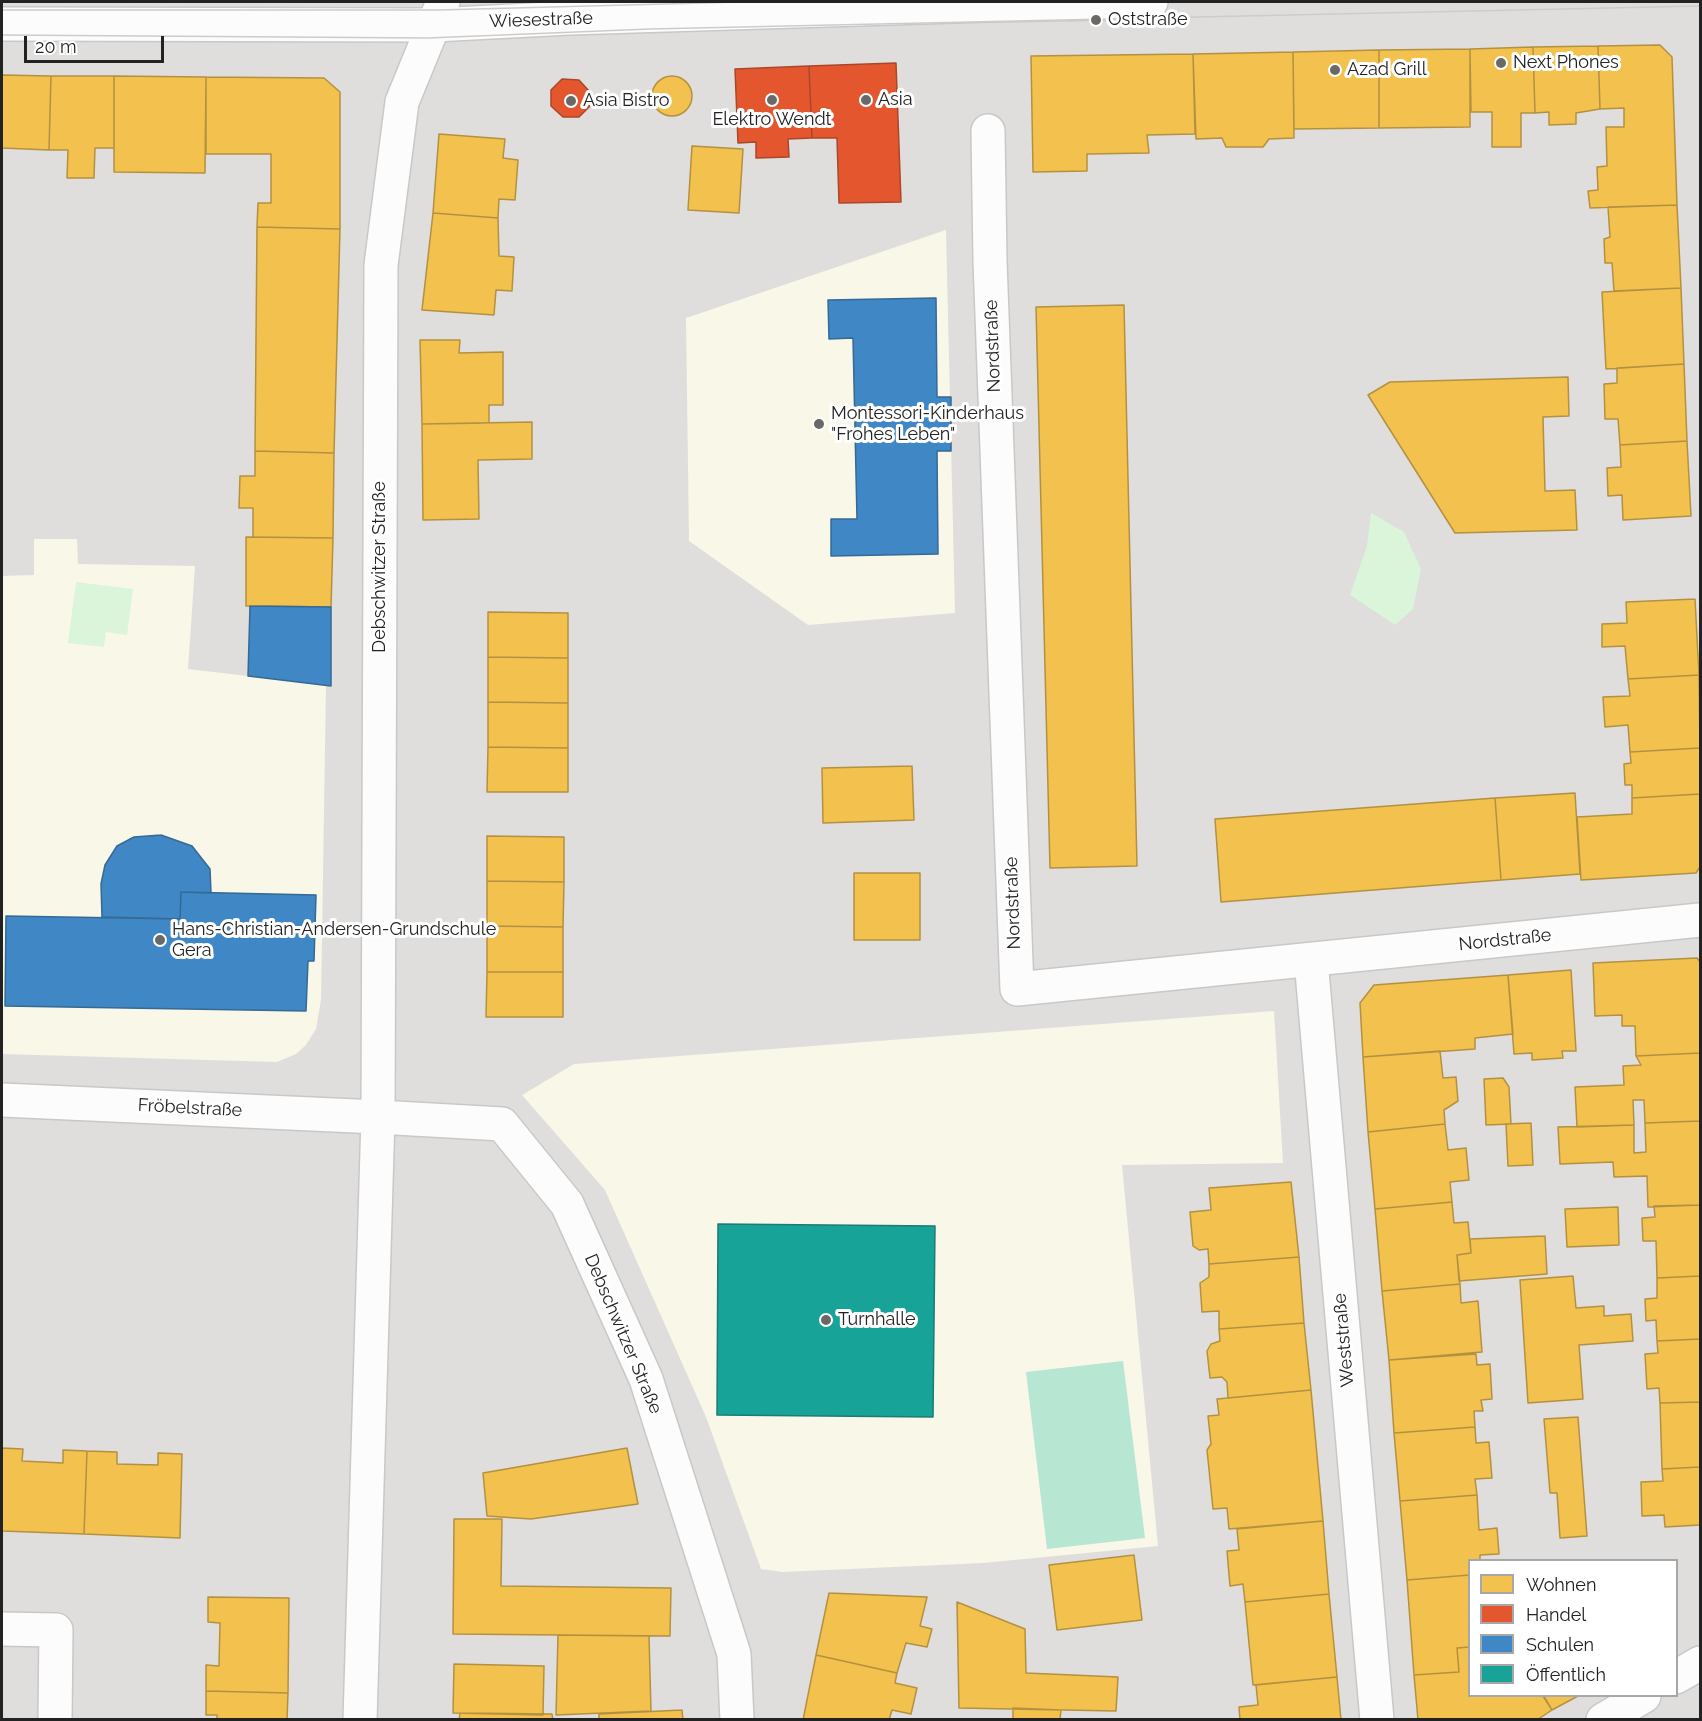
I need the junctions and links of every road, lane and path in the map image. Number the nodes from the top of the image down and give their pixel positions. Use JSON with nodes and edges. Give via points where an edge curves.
{"nodes":[{"id":1,"x":1151,"y":2,"type":"edge"},
{"id":2,"x":438,"y":13,"type":"edge"},
{"id":3,"x":2,"y":24,"type":"edge"},
{"id":4,"x":988,"y":131,"type":"dead end"},
{"id":5,"x":1701,"y":920,"type":"edge"},
{"id":6,"x":1311,"y":960,"type":"junction"},
{"id":7,"x":2,"y":1100,"type":"edge"},
{"id":8,"x":378,"y":1117,"type":"junction"},
{"id":9,"x":2,"y":1629,"type":"edge"},
{"id":10,"x":1701,"y":1663,"type":"edge"},
{"id":11,"x":1678,"y":1676,"type":"edge"},
{"id":12,"x":1641,"y":1697,"type":"edge"},
{"id":13,"x":55,"y":1719,"type":"edge"},
{"id":14,"x":360,"y":1719,"type":"edge"},
{"id":15,"x":737,"y":1719,"type":"edge"},
{"id":16,"x":1377,"y":1719,"type":"edge"},
{"id":17,"x":1603,"y":1719,"type":"edge"}],
"edges":[{"from":1,"to":2,"type":"street","name":"Wiesestraße"},
{"from":2,"to":3,"type":"street","name":"Wiesestraße"},
{"from":2,"to":8,"type":"street","name":"Debschwitzer Straße","via":[[402,102],[381,265]]},
{"from":4,"to":6,"type":"street","name":"Nordstraße","via":[[1017,989]]},
{"from":5,"to":6,"type":"street","name":"Nordstraße"},
{"from":6,"to":16,"type":"street","name":"Weststraße"},
{"from":7,"to":8,"type":"street","name":"Fröbelstraße"},
{"from":8,"to":14,"type":"street","name":"Debschwitzer Straße"},
{"from":8,"to":15,"type":"street","name":"Debschwitzer Straße","via":[[502,1124],[567,1204],[646,1379],[734,1654]]},
{"from":9,"to":13,"type":"street","via":[[56,1630]]},
{"from":10,"to":11,"type":"street"},
{"from":12,"to":17,"type":"street"}]}
